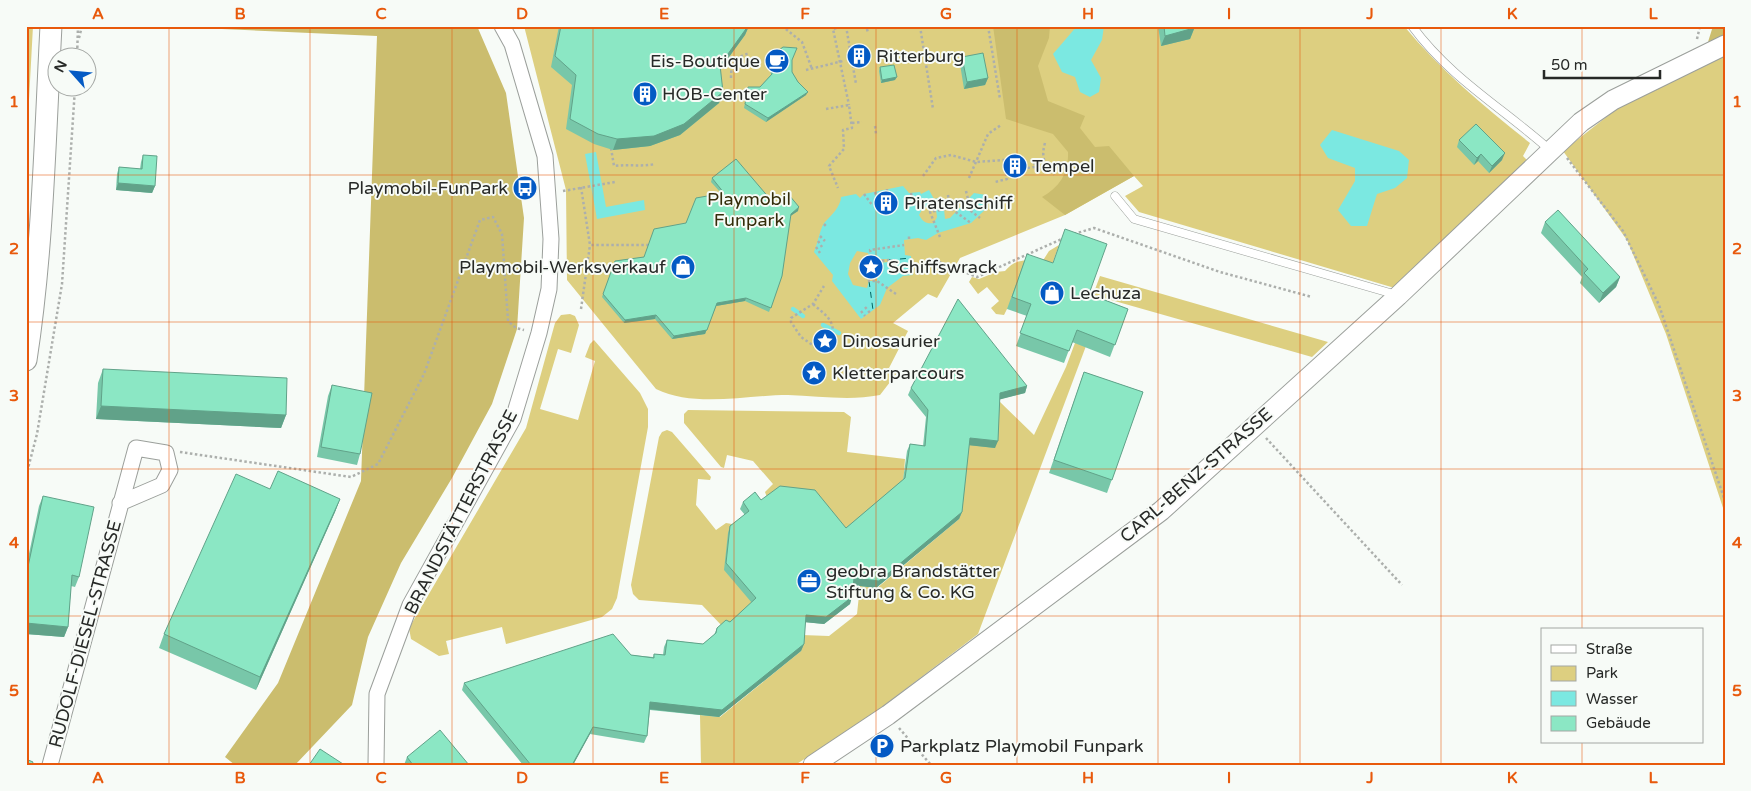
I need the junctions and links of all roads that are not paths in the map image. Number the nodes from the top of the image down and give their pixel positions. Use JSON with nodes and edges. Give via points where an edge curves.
{"nodes":[{"id":1,"x":51,"y":26,"type":"edge"},
{"id":2,"x":502,"y":26,"type":"edge"},
{"id":3,"x":1412,"y":26,"type":"edge"},
{"id":4,"x":1725,"y":45,"type":"edge"},
{"id":5,"x":1551,"y":151,"type":"junction"},
{"id":6,"x":1115,"y":196,"type":"dead end"},
{"id":7,"x":1398,"y":296,"type":"junction"},
{"id":8,"x":26,"y":360,"type":"edge"},
{"id":9,"x":120,"y":503,"type":"junction"},
{"id":10,"x":50,"y":765,"type":"edge"},
{"id":11,"x":376,"y":765,"type":"edge"},
{"id":12,"x":813,"y":765,"type":"edge"}],
"edges":[{"from":1,"to":8,"type":"main road","via":[[41,216]]},
{"from":2,"to":11,"type":"street","name":"BRANDSTÄTTERSTRASSE","via":[[512,44],[545,156],[550,194],[549,289],[513,419],[407,614],[377,694]]},
{"from":3,"to":5,"type":"lane","via":[[1459,79]]},
{"from":4,"to":5,"type":"street","name":"CARL-BENZ-STRASSE","via":[[1613,100],[1581,122]]},
{"from":5,"to":7,"type":"street","name":"CARL-BENZ-STRASSE"},
{"from":6,"to":7,"type":"lane","via":[[1134,219]]},
{"from":7,"to":12,"type":"street","name":"CARL-BENZ-STRASSE","via":[[1161,510],[888,715]]},
{"from":9,"to":9,"type":"street","name":"RUDOLF-DIESEL-STRASSE","via":[[136,448],[166,453],[170,470],[162,485]]},
{"from":9,"to":10,"type":"street","name":"RUDOLF-DIESEL-STRASSE"}]}
